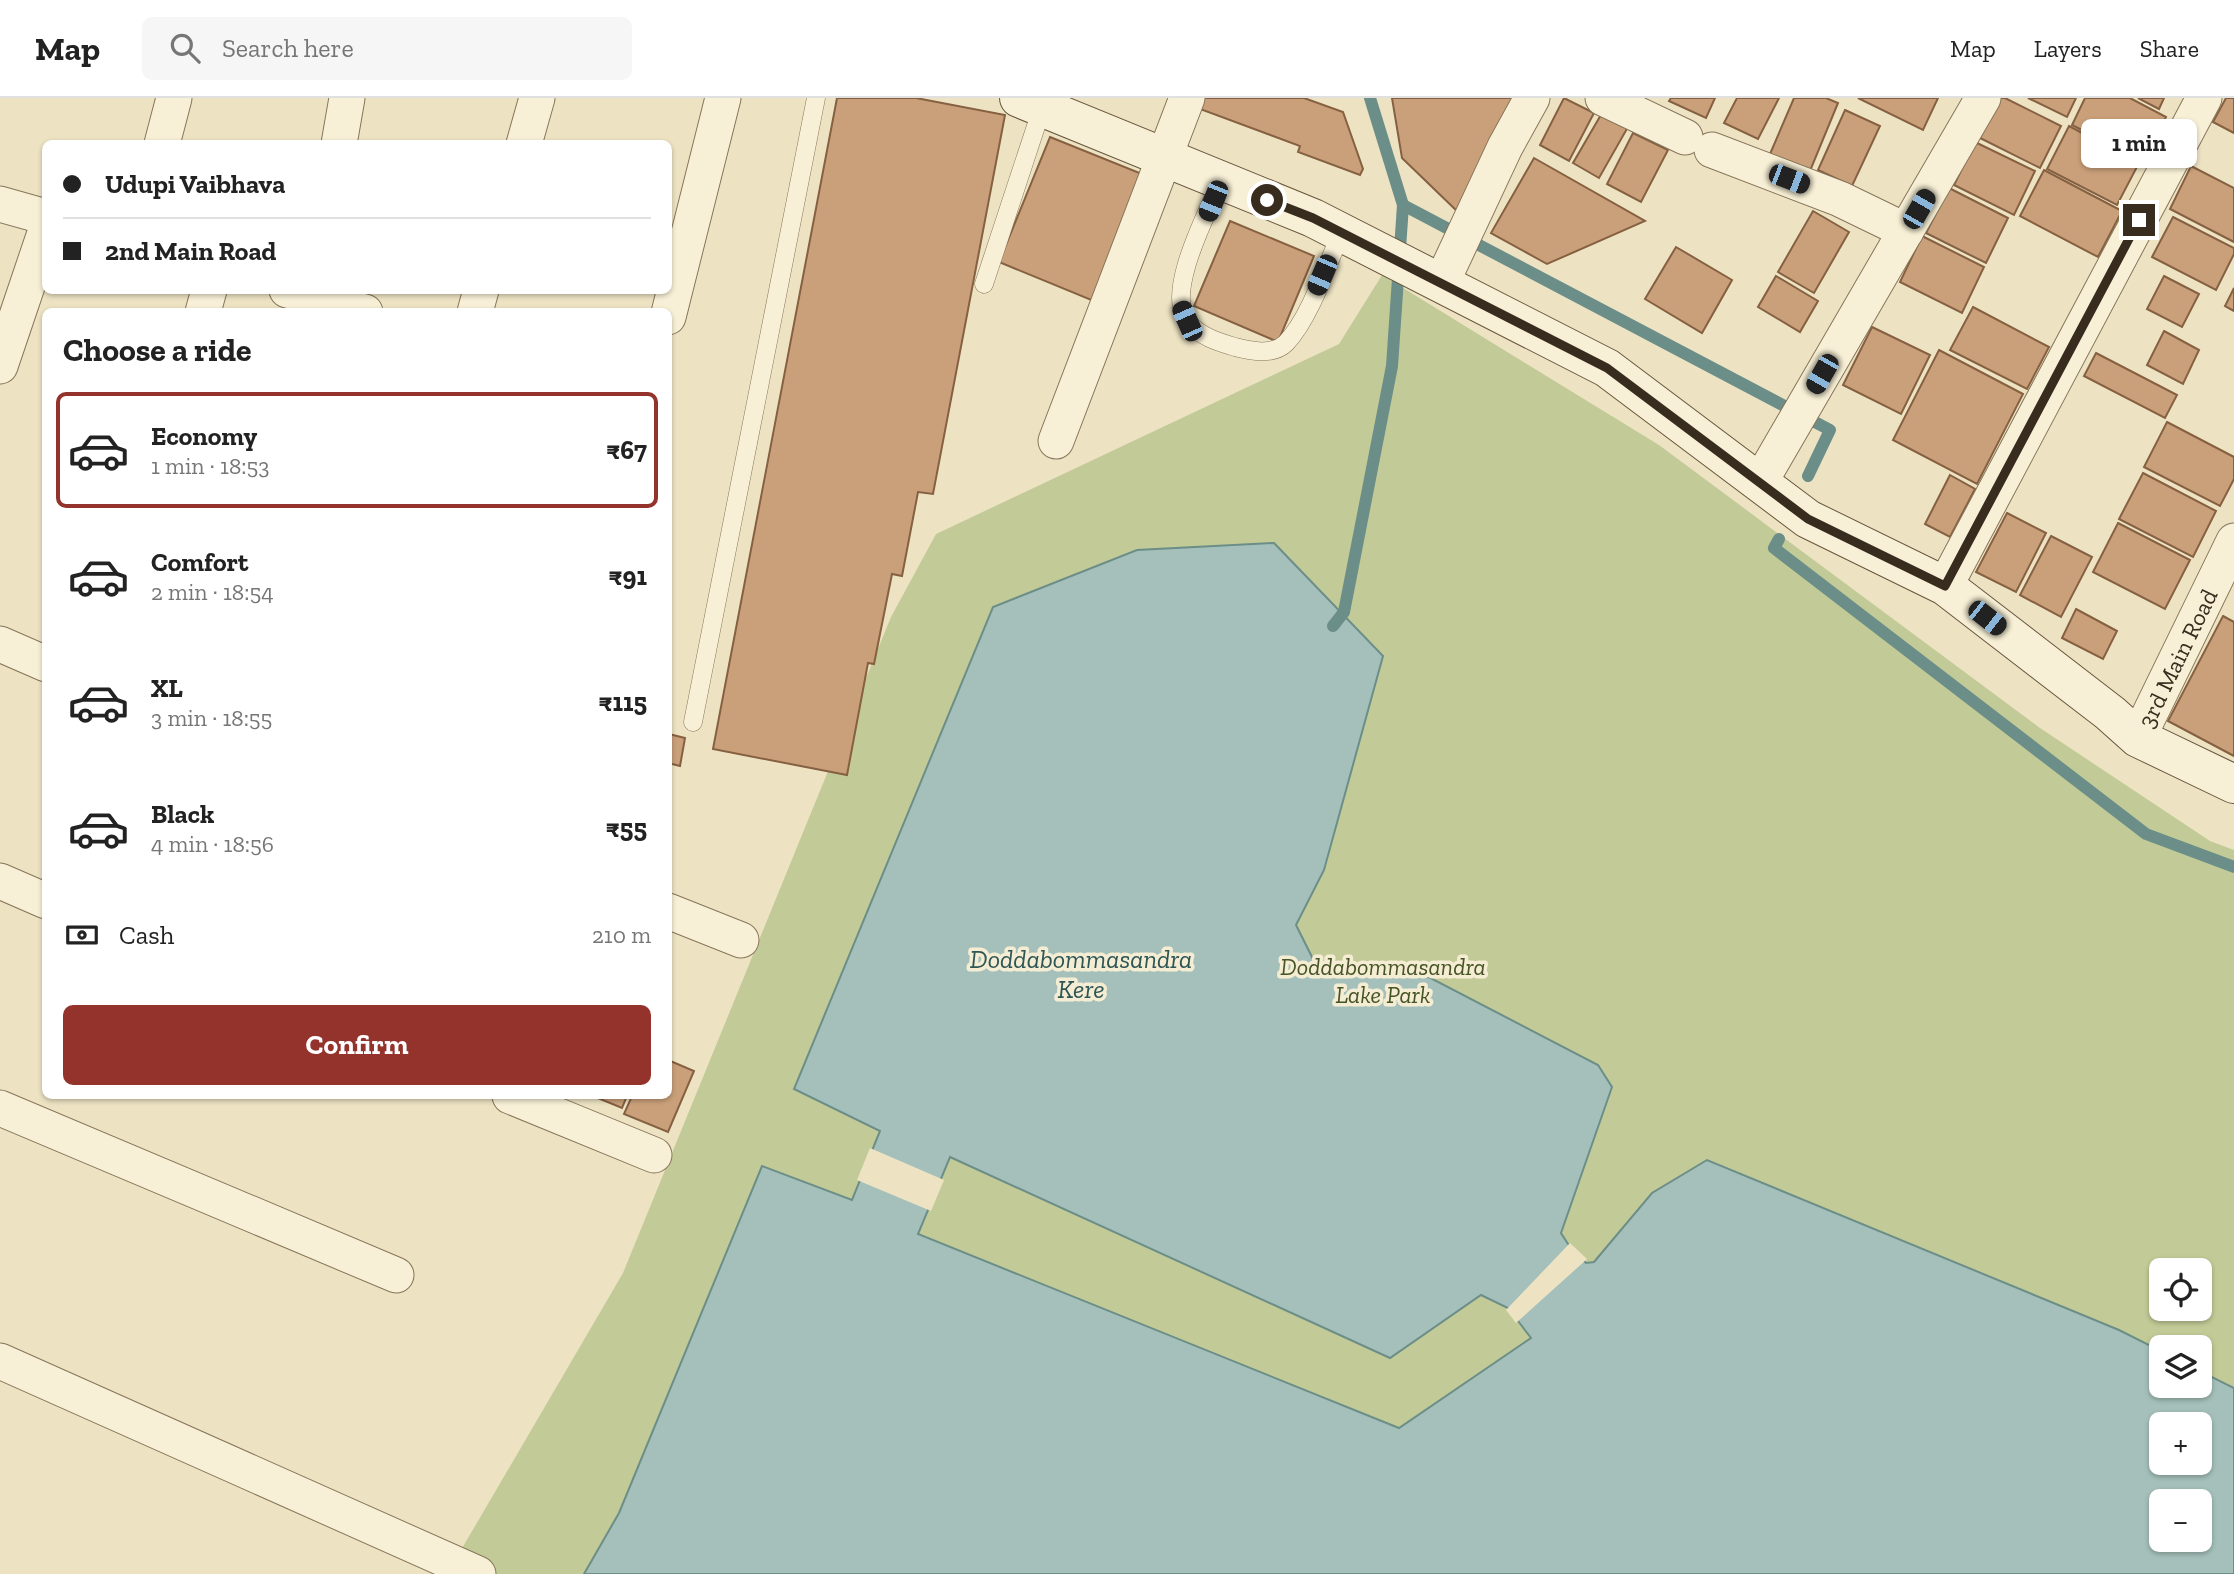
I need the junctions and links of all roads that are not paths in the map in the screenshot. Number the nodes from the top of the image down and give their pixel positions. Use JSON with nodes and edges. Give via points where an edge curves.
{"nodes":[{"id":1,"x":174,"y":98,"type":"edge"},
{"id":2,"x":347,"y":98,"type":"edge"},
{"id":3,"x":537,"y":98,"type":"edge"},
{"id":4,"x":723,"y":98,"type":"edge"},
{"id":5,"x":816,"y":98,"type":"edge"},
{"id":6,"x":1187,"y":98,"type":"edge"},
{"id":7,"x":1532,"y":98,"type":"edge"},
{"id":8,"x":1603,"y":98,"type":"edge"},
{"id":9,"x":1983,"y":98,"type":"edge"},
{"id":10,"x":2204,"y":98,"type":"edge"},
{"id":11,"x":1030,"y":103,"type":"edge"},
{"id":12,"x":163,"y":140,"type":"edge"},
{"id":13,"x":340,"y":140,"type":"edge"},
{"id":14,"x":525,"y":140,"type":"edge"},
{"id":15,"x":1166,"y":158,"type":"junction"},
{"id":16,"x":1221,"y":181,"type":"junction"},
{"id":17,"x":0,"y":204,"type":"edge"},
{"id":18,"x":42,"y":216,"type":"edge"},
{"id":19,"x":1906,"y":231,"type":"junction"},
{"id":20,"x":1341,"y":233,"type":"junction"},
{"id":21,"x":42,"y":242,"type":"edge"},
{"id":22,"x":984,"y":284,"type":"dead end"},
{"id":23,"x":1441,"y":284,"type":"junction"},
{"id":24,"x":670,"y":308,"type":"edge"},
{"id":25,"x":0,"y":366,"type":"edge"},
{"id":26,"x":1056,"y":441,"type":"dead end"},
{"id":27,"x":1760,"y":482,"type":"junction"},
{"id":28,"x":2234,"y":541,"type":"edge"},
{"id":29,"x":1945,"y":586,"type":"junction"},
{"id":30,"x":0,"y":644,"type":"edge"},
{"id":31,"x":42,"y":662,"type":"edge"},
{"id":32,"x":693,"y":722,"type":"dead end"},
{"id":33,"x":2138,"y":737,"type":"junction"},
{"id":34,"x":2234,"y":785,"type":"edge"},
{"id":35,"x":0,"y":881,"type":"edge"},
{"id":36,"x":42,"y":899,"type":"edge"},
{"id":37,"x":672,"y":913,"type":"edge"},
{"id":38,"x":741,"y":940,"type":"dead end"},
{"id":39,"x":517,"y":1099,"type":"edge"},
{"id":40,"x":0,"y":1108,"type":"edge"},
{"id":41,"x":654,"y":1155,"type":"dead end"},
{"id":42,"x":396,"y":1275,"type":"dead end"},
{"id":43,"x":0,"y":1361,"type":"edge"},
{"id":44,"x":478,"y":1574,"type":"edge"}],
"edges":[{"from":1,"to":12,"type":"street"},
{"from":2,"to":13,"type":"street"},
{"from":3,"to":14,"type":"street"},
{"from":4,"to":24,"type":"street"},
{"from":5,"to":32,"type":"lane"},
{"from":6,"to":15,"type":"street"},
{"from":7,"to":23,"type":"street"},
{"from":8,"to":19,"type":"street"},
{"from":9,"to":19,"type":"street"},
{"from":10,"to":29,"type":"street"},
{"from":11,"to":15,"type":"main road"},
{"from":11,"to":22,"type":"lane"},
{"from":15,"to":16,"type":"main road"},
{"from":15,"to":26,"type":"street"},
{"from":16,"to":20,"type":"main road"},
{"from":16,"to":20,"type":"lane","via":[[1182,278],[1180,306],[1202,335],[1235,347],[1277,350],[1296,329]]},
{"from":17,"to":18,"type":"street"},
{"from":19,"to":27,"type":"street"},
{"from":20,"to":23,"type":"main road"},
{"from":21,"to":25,"type":"street"},
{"from":23,"to":27,"type":"main road","via":[[1607,368]]},
{"from":27,"to":29,"type":"main road","via":[[1808,519]]},
{"from":28,"to":33,"type":"street","name":"3rd Main Road"},
{"from":29,"to":33,"type":"main road"},
{"from":30,"to":31,"type":"street"},
{"from":33,"to":34,"type":"main road"},
{"from":35,"to":36,"type":"street"},
{"from":37,"to":38,"type":"street"},
{"from":39,"to":41,"type":"street"},
{"from":40,"to":42,"type":"street"},
{"from":43,"to":44,"type":"street"}]}
